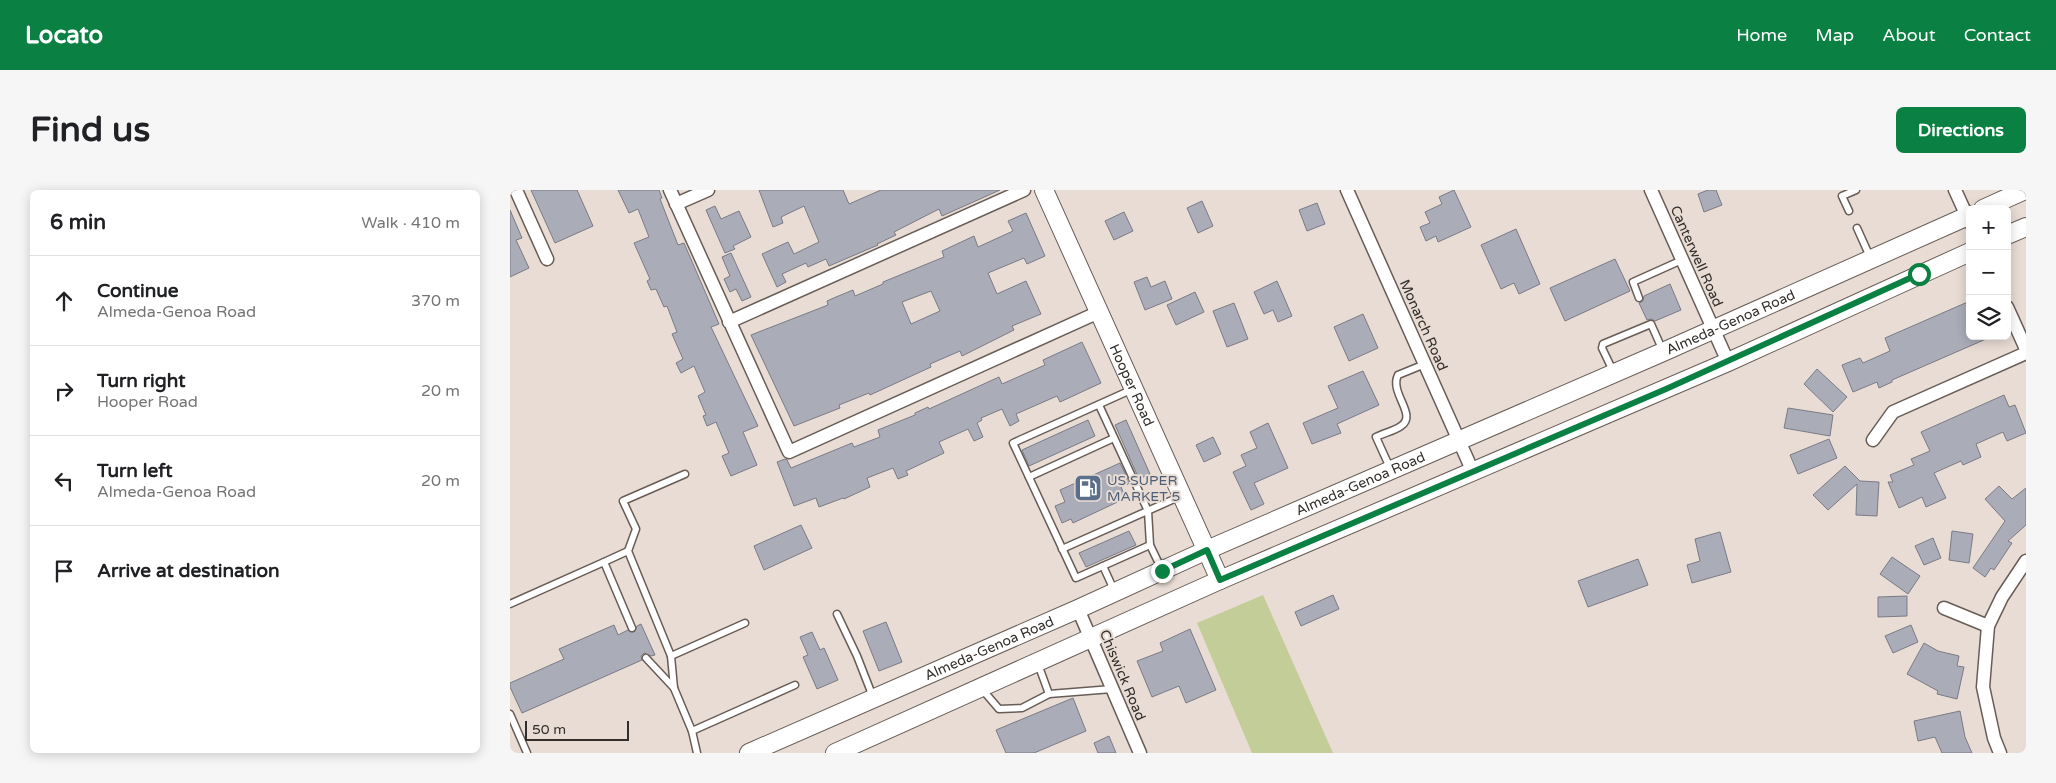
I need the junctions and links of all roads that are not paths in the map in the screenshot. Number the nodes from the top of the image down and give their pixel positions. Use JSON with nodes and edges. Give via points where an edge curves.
{"nodes":[{"id":1,"x":516,"y":190,"type":"edge"},
{"id":2,"x":670,"y":190,"type":"edge"},
{"id":3,"x":708,"y":190,"type":"edge"},
{"id":4,"x":1024,"y":190,"type":"edge"},
{"id":5,"x":1044,"y":190,"type":"edge"},
{"id":6,"x":1347,"y":190,"type":"edge"},
{"id":7,"x":1651,"y":190,"type":"edge"},
{"id":8,"x":1856,"y":190,"type":"edge"},
{"id":9,"x":1955,"y":190,"type":"edge"},
{"id":10,"x":2025,"y":190,"type":"edge"},
{"id":11,"x":676,"y":204,"type":"junction"},
{"id":12,"x":1992,"y":205,"type":"edge"},
{"id":13,"x":1849,"y":211,"type":"dead end"},
{"id":14,"x":1966,"y":212,"type":"edge"},
{"id":15,"x":1966,"y":219,"type":"edge"},
{"id":16,"x":2026,"y":227,"type":"edge"},
{"id":17,"x":1857,"y":228,"type":"dead end"},
{"id":18,"x":2011,"y":233,"type":"edge"},
{"id":19,"x":1966,"y":254,"type":"edge"},
{"id":20,"x":547,"y":259,"type":"dead end"},
{"id":21,"x":1871,"y":259,"type":"junction"},
{"id":22,"x":1682,"y":260,"type":"junction"},
{"id":23,"x":1639,"y":298,"type":"dead end"},
{"id":24,"x":1100,"y":312,"type":"junction"},
{"id":25,"x":2011,"y":316,"type":"edge"},
{"id":26,"x":729,"y":322,"type":"junction"},
{"id":27,"x":1713,"y":330,"type":"junction"},
{"id":28,"x":2026,"y":349,"type":"edge"},
{"id":29,"x":1663,"y":352,"type":"junction"},
{"id":30,"x":2026,"y":353,"type":"edge"},
{"id":31,"x":1728,"y":362,"type":"junction"},
{"id":32,"x":1425,"y":364,"type":"junction"},
{"id":33,"x":1614,"y":374,"type":"junction"},
{"id":34,"x":1134,"y":389,"type":"junction"},
{"id":35,"x":1099,"y":405,"type":"junction"},
{"id":36,"x":1114,"y":438,"type":"junction"},
{"id":37,"x":1872,"y":440,"type":"dead end"},
{"id":38,"x":1459,"y":442,"type":"junction"},
{"id":39,"x":1391,"y":471,"type":"junction"},
{"id":40,"x":1473,"y":472,"type":"junction"},
{"id":41,"x":685,"y":474,"type":"dead end"},
{"id":42,"x":1029,"y":477,"type":"junction"},
{"id":43,"x":1182,"y":496,"type":"junction"},
{"id":44,"x":1148,"y":511,"type":"junction"},
{"id":45,"x":1150,"y":545,"type":"junction"},
{"id":46,"x":1062,"y":549,"type":"junction"},
{"id":47,"x":1207,"y":550,"type":"junction"},
{"id":48,"x":628,"y":552,"type":"junction"},
{"id":49,"x":2026,"y":561,"type":"edge"},
{"id":50,"x":604,"y":562,"type":"junction"},
{"id":51,"x":1103,"y":566,"type":"junction"},
{"id":52,"x":1162,"y":571,"type":"junction"},
{"id":53,"x":1220,"y":580,"type":"junction"},
{"id":54,"x":1115,"y":592,"type":"junction"},
{"id":55,"x":510,"y":604,"type":"edge"},
{"id":56,"x":1944,"y":608,"type":"dead end"},
{"id":57,"x":1078,"y":609,"type":"junction"},
{"id":58,"x":837,"y":614,"type":"dead end"},
{"id":59,"x":746,"y":623,"type":"dead end"},
{"id":60,"x":1988,"y":626,"type":"junction"},
{"id":61,"x":632,"y":628,"type":"dead end"},
{"id":62,"x":1091,"y":639,"type":"junction"},
{"id":63,"x":671,"y":656,"type":"junction"},
{"id":64,"x":646,"y":658,"type":"dead end"},
{"id":65,"x":1038,"y":662,"type":"junction"},
{"id":66,"x":795,"y":685,"type":"dead end"},
{"id":67,"x":674,"y":688,"type":"junction"},
{"id":68,"x":981,"y":688,"type":"junction"},
{"id":69,"x":1112,"y":689,"type":"junction"},
{"id":70,"x":1049,"y":694,"type":"junction"},
{"id":71,"x":874,"y":698,"type":"junction"},
{"id":72,"x":510,"y":714,"type":"edge"},
{"id":73,"x":692,"y":731,"type":"junction"},
{"id":74,"x":528,"y":753,"type":"edge"},
{"id":75,"x":697,"y":753,"type":"edge"},
{"id":76,"x":749,"y":753,"type":"edge"},
{"id":77,"x":835,"y":753,"type":"edge"},
{"id":78,"x":1140,"y":753,"type":"edge"},
{"id":79,"x":2000,"y":753,"type":"edge"}],
"edges":[{"from":1,"to":20,"type":"street"},
{"from":2,"to":11,"type":"street"},
{"from":3,"to":11,"type":"street"},
{"from":4,"to":26,"type":"street"},
{"from":5,"to":24,"type":"main road","name":"Hooper Road"},
{"from":6,"to":32,"type":"street","name":"Monarch Road"},
{"from":7,"to":22,"type":"street","name":"Canterwell Road"},
{"from":8,"to":13,"type":"lane","via":[[1842,196]]},
{"from":9,"to":14,"type":"street"},
{"from":10,"to":12,"type":"main road"},
{"from":11,"to":26,"type":"street"},
{"from":15,"to":21,"type":"main road","name":"Almeda-Genoa Road"},
{"from":16,"to":18,"type":"main road"},
{"from":17,"to":21,"type":"lane"},
{"from":19,"to":31,"type":"main road"},
{"from":21,"to":27,"type":"main road","name":"Almeda-Genoa Road"},
{"from":22,"to":23,"type":"lane","via":[[1633,282]]},
{"from":22,"to":27,"type":"street","name":"Canterwell Road"},
{"from":24,"to":26,"type":"street","via":[[789,452]]},
{"from":24,"to":34,"type":"main road","name":"Hooper Road"},
{"from":25,"to":28,"type":"street"},
{"from":27,"to":29,"type":"main road","name":"Almeda-Genoa Road"},
{"from":27,"to":31,"type":"street","name":"Canterwell Road"},
{"from":29,"to":33,"type":"main road","name":"Almeda-Genoa Road"},
{"from":29,"to":33,"type":"lane","via":[[1650,324],[1603,344]]},
{"from":30,"to":37,"type":"street","via":[[1893,412]]},
{"from":31,"to":40,"type":"main road"},
{"from":32,"to":38,"type":"street","name":"Monarch Road"},
{"from":32,"to":39,"type":"lane","via":[[1398,375],[1395,387],[1407,420],[1376,437]]},
{"from":33,"to":38,"type":"main road","name":"Almeda-Genoa Road"},
{"from":34,"to":35,"type":"lane"},
{"from":34,"to":43,"type":"main road","name":"Hooper Road"},
{"from":35,"to":36,"type":"lane"},
{"from":35,"to":42,"type":"lane","via":[[1014,444]]},
{"from":36,"to":42,"type":"lane"},
{"from":36,"to":44,"type":"lane"},
{"from":38,"to":39,"type":"main road","name":"Almeda-Genoa Road"},
{"from":38,"to":40,"type":"street","name":"Monarch Road"},
{"from":39,"to":47,"type":"main road","name":"Almeda-Genoa Road"},
{"from":40,"to":53,"type":"main road"},
{"from":41,"to":48,"type":"lane","via":[[623,501],[636,529]]},
{"from":42,"to":46,"type":"lane"},
{"from":43,"to":44,"type":"lane"},
{"from":43,"to":47,"type":"main road","name":"Hooper Road"},
{"from":44,"to":45,"type":"lane"},
{"from":44,"to":46,"type":"lane"},
{"from":45,"to":51,"type":"lane"},
{"from":45,"to":52,"type":"lane"},
{"from":46,"to":51,"type":"lane","via":[[1076,578]]},
{"from":47,"to":52,"type":"main road","name":"Almeda-Genoa Road"},
{"from":47,"to":53,"type":"main road","name":"Hooper Road"},
{"from":48,"to":50,"type":"lane"},
{"from":48,"to":63,"type":"lane"},
{"from":49,"to":60,"type":"street","via":[[2002,597]]},
{"from":50,"to":55,"type":"lane"},
{"from":50,"to":61,"type":"lane"},
{"from":51,"to":54,"type":"lane"},
{"from":52,"to":54,"type":"main road","name":"Almeda-Genoa Road"},
{"from":53,"to":62,"type":"main road"},
{"from":54,"to":57,"type":"main road","name":"Almeda-Genoa Road"},
{"from":56,"to":60,"type":"street"},
{"from":57,"to":62,"type":"street","name":"Chiswick Road"},
{"from":57,"to":71,"type":"main road","name":"Almeda-Genoa Road"},
{"from":58,"to":71,"type":"lane"},
{"from":59,"to":63,"type":"lane"},
{"from":60,"to":79,"type":"street","via":[[1983,687]]},
{"from":62,"to":65,"type":"main road"},
{"from":62,"to":69,"type":"street","name":"Chiswick Road"},
{"from":63,"to":67,"type":"lane"},
{"from":64,"to":67,"type":"lane"},
{"from":65,"to":68,"type":"main road"},
{"from":65,"to":70,"type":"lane"},
{"from":66,"to":73,"type":"lane"},
{"from":67,"to":73,"type":"lane"},
{"from":68,"to":70,"type":"lane","via":[[999,709],[1022,708]]},
{"from":68,"to":77,"type":"main road"},
{"from":69,"to":70,"type":"lane"},
{"from":69,"to":78,"type":"street","name":"Chiswick Road"},
{"from":71,"to":76,"type":"main road","name":"Almeda-Genoa Road"},
{"from":72,"to":74,"type":"lane"},
{"from":73,"to":75,"type":"lane"}]}
